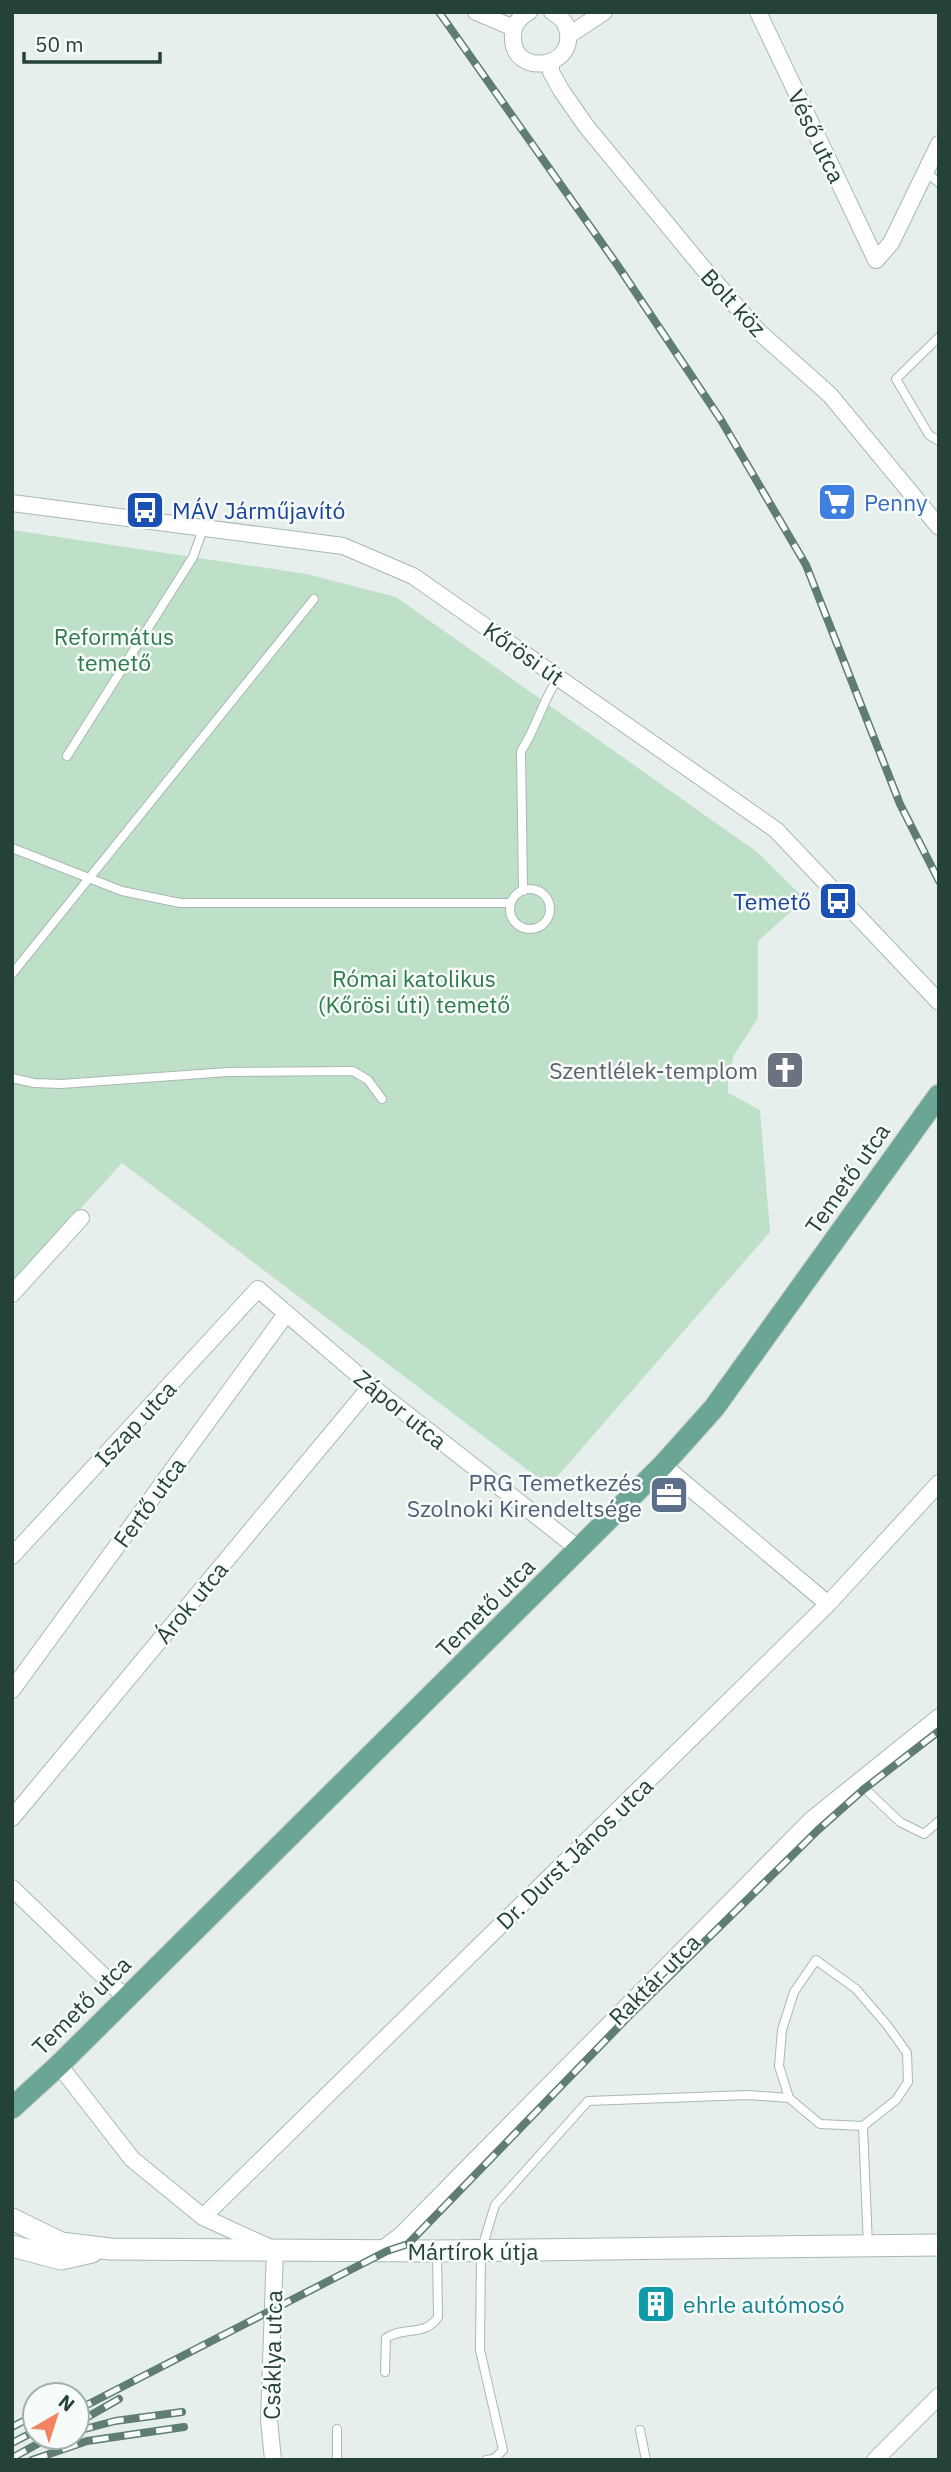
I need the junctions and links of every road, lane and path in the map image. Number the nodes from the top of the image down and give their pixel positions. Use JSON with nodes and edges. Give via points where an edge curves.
{"nodes":[{"id":1,"x":476,"y":12,"type":"edge"},
{"id":2,"x":529,"y":12,"type":"edge"},
{"id":3,"x":552,"y":12,"type":"edge"},
{"id":4,"x":604,"y":12,"type":"edge"},
{"id":5,"x":758,"y":12,"type":"edge"},
{"id":6,"x":514,"y":28,"type":"junction"},
{"id":7,"x":569,"y":35,"type":"junction"},
{"id":8,"x":551,"y":62,"type":"junction"},
{"id":9,"x":939,"y":144,"type":"edge"},
{"id":10,"x":925,"y":172,"type":"junction"},
{"id":11,"x":939,"y":183,"type":"edge"},
{"id":12,"x":939,"y":337,"type":"edge"},
{"id":13,"x":939,"y":441,"type":"edge"},
{"id":14,"x":12,"y":503,"type":"edge"},
{"id":15,"x":939,"y":527,"type":"edge"},
{"id":16,"x":203,"y":529,"type":"junction"},
{"id":17,"x":314,"y":599,"type":"dead end"},
{"id":18,"x":559,"y":677,"type":"junction"},
{"id":19,"x":67,"y":756,"type":"dead end"},
{"id":20,"x":12,"y":848,"type":"edge"},
{"id":21,"x":88,"y":878,"type":"junction"},
{"id":22,"x":523,"y":891,"type":"junction"},
{"id":23,"x":511,"y":903,"type":"junction"},
{"id":24,"x":12,"y":974,"type":"edge"},
{"id":25,"x":939,"y":1002,"type":"edge"},
{"id":26,"x":12,"y":1078,"type":"edge"},
{"id":27,"x":939,"y":1095,"type":"edge"},
{"id":28,"x":382,"y":1098,"type":"dead end"},
{"id":29,"x":81,"y":1218,"type":"dead end"},
{"id":30,"x":258,"y":1289,"type":"joint"},
{"id":31,"x":12,"y":1294,"type":"edge"},
{"id":32,"x":286,"y":1314,"type":"junction"},
{"id":33,"x":370,"y":1386,"type":"junction"},
{"id":34,"x":663,"y":1465,"type":"junction"},
{"id":35,"x":939,"y":1483,"type":"edge"},
{"id":36,"x":580,"y":1550,"type":"junction"},
{"id":37,"x":12,"y":1556,"type":"edge"},
{"id":38,"x":828,"y":1604,"type":"junction"},
{"id":39,"x":12,"y":1690,"type":"edge"},
{"id":40,"x":939,"y":1717,"type":"edge"},
{"id":41,"x":859,"y":1783,"type":"junction"},
{"id":42,"x":12,"y":1818,"type":"edge"},
{"id":43,"x":939,"y":1821,"type":"edge"},
{"id":44,"x":12,"y":1888,"type":"edge"},
{"id":45,"x":126,"y":1998,"type":"junction"},
{"id":46,"x":59,"y":2065,"type":"junction"},
{"id":47,"x":789,"y":2098,"type":"junction"},
{"id":48,"x":12,"y":2108,"type":"edge"},
{"id":49,"x":863,"y":2126,"type":"junction"},
{"id":50,"x":203,"y":2217,"type":"junction"},
{"id":51,"x":12,"y":2219,"type":"edge"},
{"id":52,"x":939,"y":2245,"type":"edge"},
{"id":53,"x":12,"y":2246,"type":"edge"},
{"id":54,"x":869,"y":2246,"type":"junction"},
{"id":55,"x":110,"y":2249,"type":"junction"},
{"id":56,"x":275,"y":2250,"type":"junction"},
{"id":57,"x":380,"y":2251,"type":"junction"},
{"id":58,"x":437,"y":2251,"type":"junction"},
{"id":59,"x":481,"y":2251,"type":"junction"},
{"id":60,"x":385,"y":2372,"type":"dead end"},
{"id":61,"x":939,"y":2396,"type":"edge"},
{"id":62,"x":337,"y":2429,"type":"dead end"},
{"id":63,"x":640,"y":2430,"type":"dead end"},
{"id":64,"x":273,"y":2460,"type":"edge"},
{"id":65,"x":337,"y":2460,"type":"edge"},
{"id":66,"x":486,"y":2460,"type":"edge"},
{"id":67,"x":646,"y":2460,"type":"edge"},
{"id":68,"x":876,"y":2460,"type":"edge"}],
"edges":[{"from":1,"to":6,"type":"street"},
{"from":2,"to":6,"type":"street"},
{"from":3,"to":7,"type":"street","via":[[563,20]]},
{"from":4,"to":7,"type":"street"},
{"from":5,"to":10,"type":"street","name":"Véső utca","via":[[876,260],[891,243]]},
{"from":6,"to":8,"type":"street","via":[[513,44],[521,57],[536,64]]},
{"from":7,"to":8,"type":"street","via":[[562,54]]},
{"from":8,"to":15,"type":"street","name":"Bolt köz","via":[[551,72],[586,126],[703,268],[758,331],[830,396]]},
{"from":9,"to":10,"type":"street"},
{"from":10,"to":11,"type":"lane"},
{"from":12,"to":13,"type":"lane","via":[[896,379],[929,435]]},
{"from":14,"to":16,"type":"street","name":"Kőrösi út"},
{"from":16,"to":18,"type":"street","name":"Kőrösi út","via":[[343,546],[413,576]]},
{"from":16,"to":19,"type":"lane","via":[[193,557]]},
{"from":17,"to":21,"type":"lane"},
{"from":18,"to":22,"type":"lane","via":[[521,751]]},
{"from":18,"to":25,"type":"street","name":"Kőrösi út","via":[[776,830]]},
{"from":20,"to":21,"type":"lane"},
{"from":21,"to":23,"type":"lane","via":[[122,891],[180,903]]},
{"from":21,"to":24,"type":"lane"},
{"from":22,"to":23,"type":"lane"},
{"from":22,"to":23,"type":"lane","via":[[535,890],[545,897],[549,908],[544,923],[529,929],[517,925]]},
{"from":26,"to":28,"type":"lane","via":[[61,1084],[228,1072],[353,1071],[368,1080]]},
{"from":27,"to":34,"type":"main road","name":"Temető utca","via":[[714,1408]]},
{"from":29,"to":31,"type":"street"},
{"from":30,"to":32,"type":"street","name":"Zápor utca"},
{"from":30,"to":37,"type":"street","name":"Iszap utca"},
{"from":32,"to":33,"type":"street","name":"Zápor utca"},
{"from":32,"to":39,"type":"street","name":"Fertő utca"},
{"from":33,"to":36,"type":"street","name":"Zápor utca"},
{"from":33,"to":42,"type":"street","name":"Árok utca"},
{"from":34,"to":36,"type":"main road","name":"Temető utca"},
{"from":34,"to":38,"type":"street"},
{"from":35,"to":38,"type":"street","name":"Dr. Durst János utca"},
{"from":36,"to":45,"type":"main road","name":"Temető utca"},
{"from":38,"to":50,"type":"street","name":"Dr. Durst János utca"},
{"from":40,"to":41,"type":"street","name":"Raktár utca"},
{"from":41,"to":43,"type":"lane","via":[[900,1822],[924,1833]]},
{"from":41,"to":57,"type":"street","name":"Raktár utca","via":[[811,1820],[400,2236]]},
{"from":44,"to":45,"type":"street"},
{"from":45,"to":46,"type":"main road","name":"Temető utca"},
{"from":46,"to":48,"type":"main road","name":"Temető utca"},
{"from":46,"to":50,"type":"street","via":[[132,2159]]},
{"from":47,"to":49,"type":"lane","via":[[820,2124]]},
{"from":47,"to":49,"type":"lane","via":[[779,2066],[782,2030],[793,1992],[816,1960],[856,1989],[907,2053],[908,2081],[896,2100]]},
{"from":47,"to":59,"type":"lane","via":[[748,2095],[589,2101],[495,2205]]},
{"from":49,"to":54,"type":"lane"},
{"from":50,"to":56,"type":"street"},
{"from":51,"to":55,"type":"street","name":"Mártírok útja","via":[[61,2243]]},
{"from":52,"to":54,"type":"street","name":"Mártírok útja"},
{"from":53,"to":55,"type":"street","via":[[61,2259]]},
{"from":54,"to":59,"type":"street","name":"Mártírok útja"},
{"from":55,"to":56,"type":"street","name":"Mártírok útja"},
{"from":56,"to":57,"type":"street","name":"Mártírok útja"},
{"from":56,"to":64,"type":"street","name":"Csáklya utca","via":[[269,2420]]},
{"from":57,"to":58,"type":"street","name":"Mártírok útja"},
{"from":58,"to":59,"type":"street","name":"Mártírok útja"},
{"from":58,"to":60,"type":"lane","via":[[438,2318],[424,2330],[395,2332],[386,2338]]},
{"from":59,"to":66,"type":"lane","via":[[480,2350],[503,2449],[494,2459]]},
{"from":61,"to":68,"type":"street"},
{"from":62,"to":65,"type":"lane"},
{"from":63,"to":67,"type":"lane"}]}
